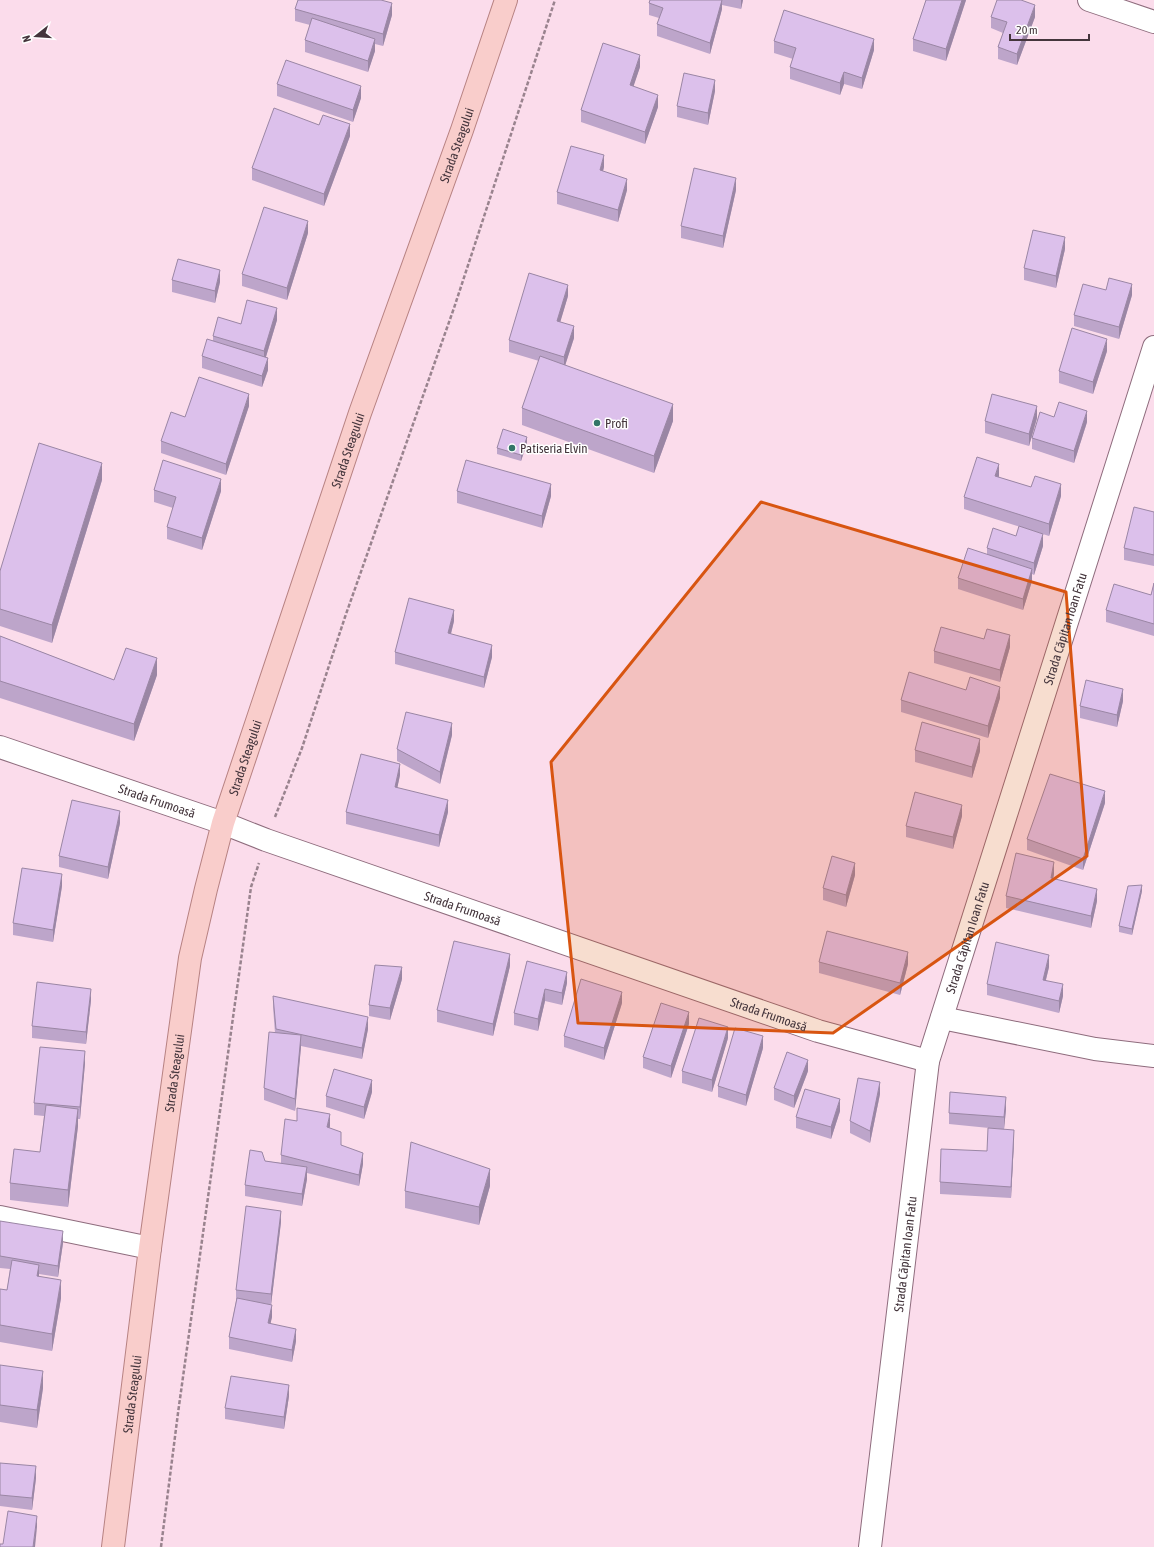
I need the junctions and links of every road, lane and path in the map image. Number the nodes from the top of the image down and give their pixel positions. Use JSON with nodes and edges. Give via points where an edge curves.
{"nodes":[{"id":1,"x":506,"y":0,"type":"edge"},
{"id":2,"x":555,"y":0,"type":"edge"},
{"id":3,"x":1089,"y":0,"type":"edge"},
{"id":4,"x":1154,"y":22,"type":"edge"},
{"id":5,"x":1154,"y":347,"type":"edge"},
{"id":6,"x":0,"y":747,"type":"edge"},
{"id":7,"x":223,"y":822,"type":"junction"},
{"id":8,"x":266,"y":840,"type":"junction"},
{"id":9,"x":942,"y":1018,"type":"junction"},
{"id":10,"x":1154,"y":1056,"type":"edge"},
{"id":11,"x":928,"y":1061,"type":"junction"},
{"id":12,"x":0,"y":1217,"type":"edge"},
{"id":13,"x":150,"y":1248,"type":"junction"},
{"id":14,"x":113,"y":1547,"type":"edge"},
{"id":15,"x":161,"y":1547,"type":"edge"},
{"id":16,"x":870,"y":1547,"type":"edge"}],
"edges":[{"from":1,"to":7,"type":"main road","name":"Strada Steagului","via":[[360,413]]},
{"from":2,"to":8,"type":"path","via":[[454,308],[345,616],[302,748]]},
{"from":3,"to":4,"type":"street"},
{"from":5,"to":9,"type":"street","name":"Strada Căpitan Ioan Fatu"},
{"from":6,"to":7,"type":"street","name":"Strada Frumoasă"},
{"from":7,"to":8,"type":"street","name":"Strada Frumoasă"},
{"from":7,"to":13,"type":"main road","name":"Strada Steagului","via":[[190,958]]},
{"from":8,"to":11,"type":"street","name":"Strada Frumoasă","via":[[818,1031]]},
{"from":8,"to":15,"type":"path","via":[[250,894]]},
{"from":9,"to":10,"type":"street","via":[[1095,1049]]},
{"from":9,"to":11,"type":"street","name":"Strada Căpitan Ioan Fatu"},
{"from":11,"to":16,"type":"street","name":"Strada Căpitan Ioan Fatu"},
{"from":12,"to":13,"type":"street"},
{"from":13,"to":14,"type":"main road","name":"Strada Steagului"}]}
